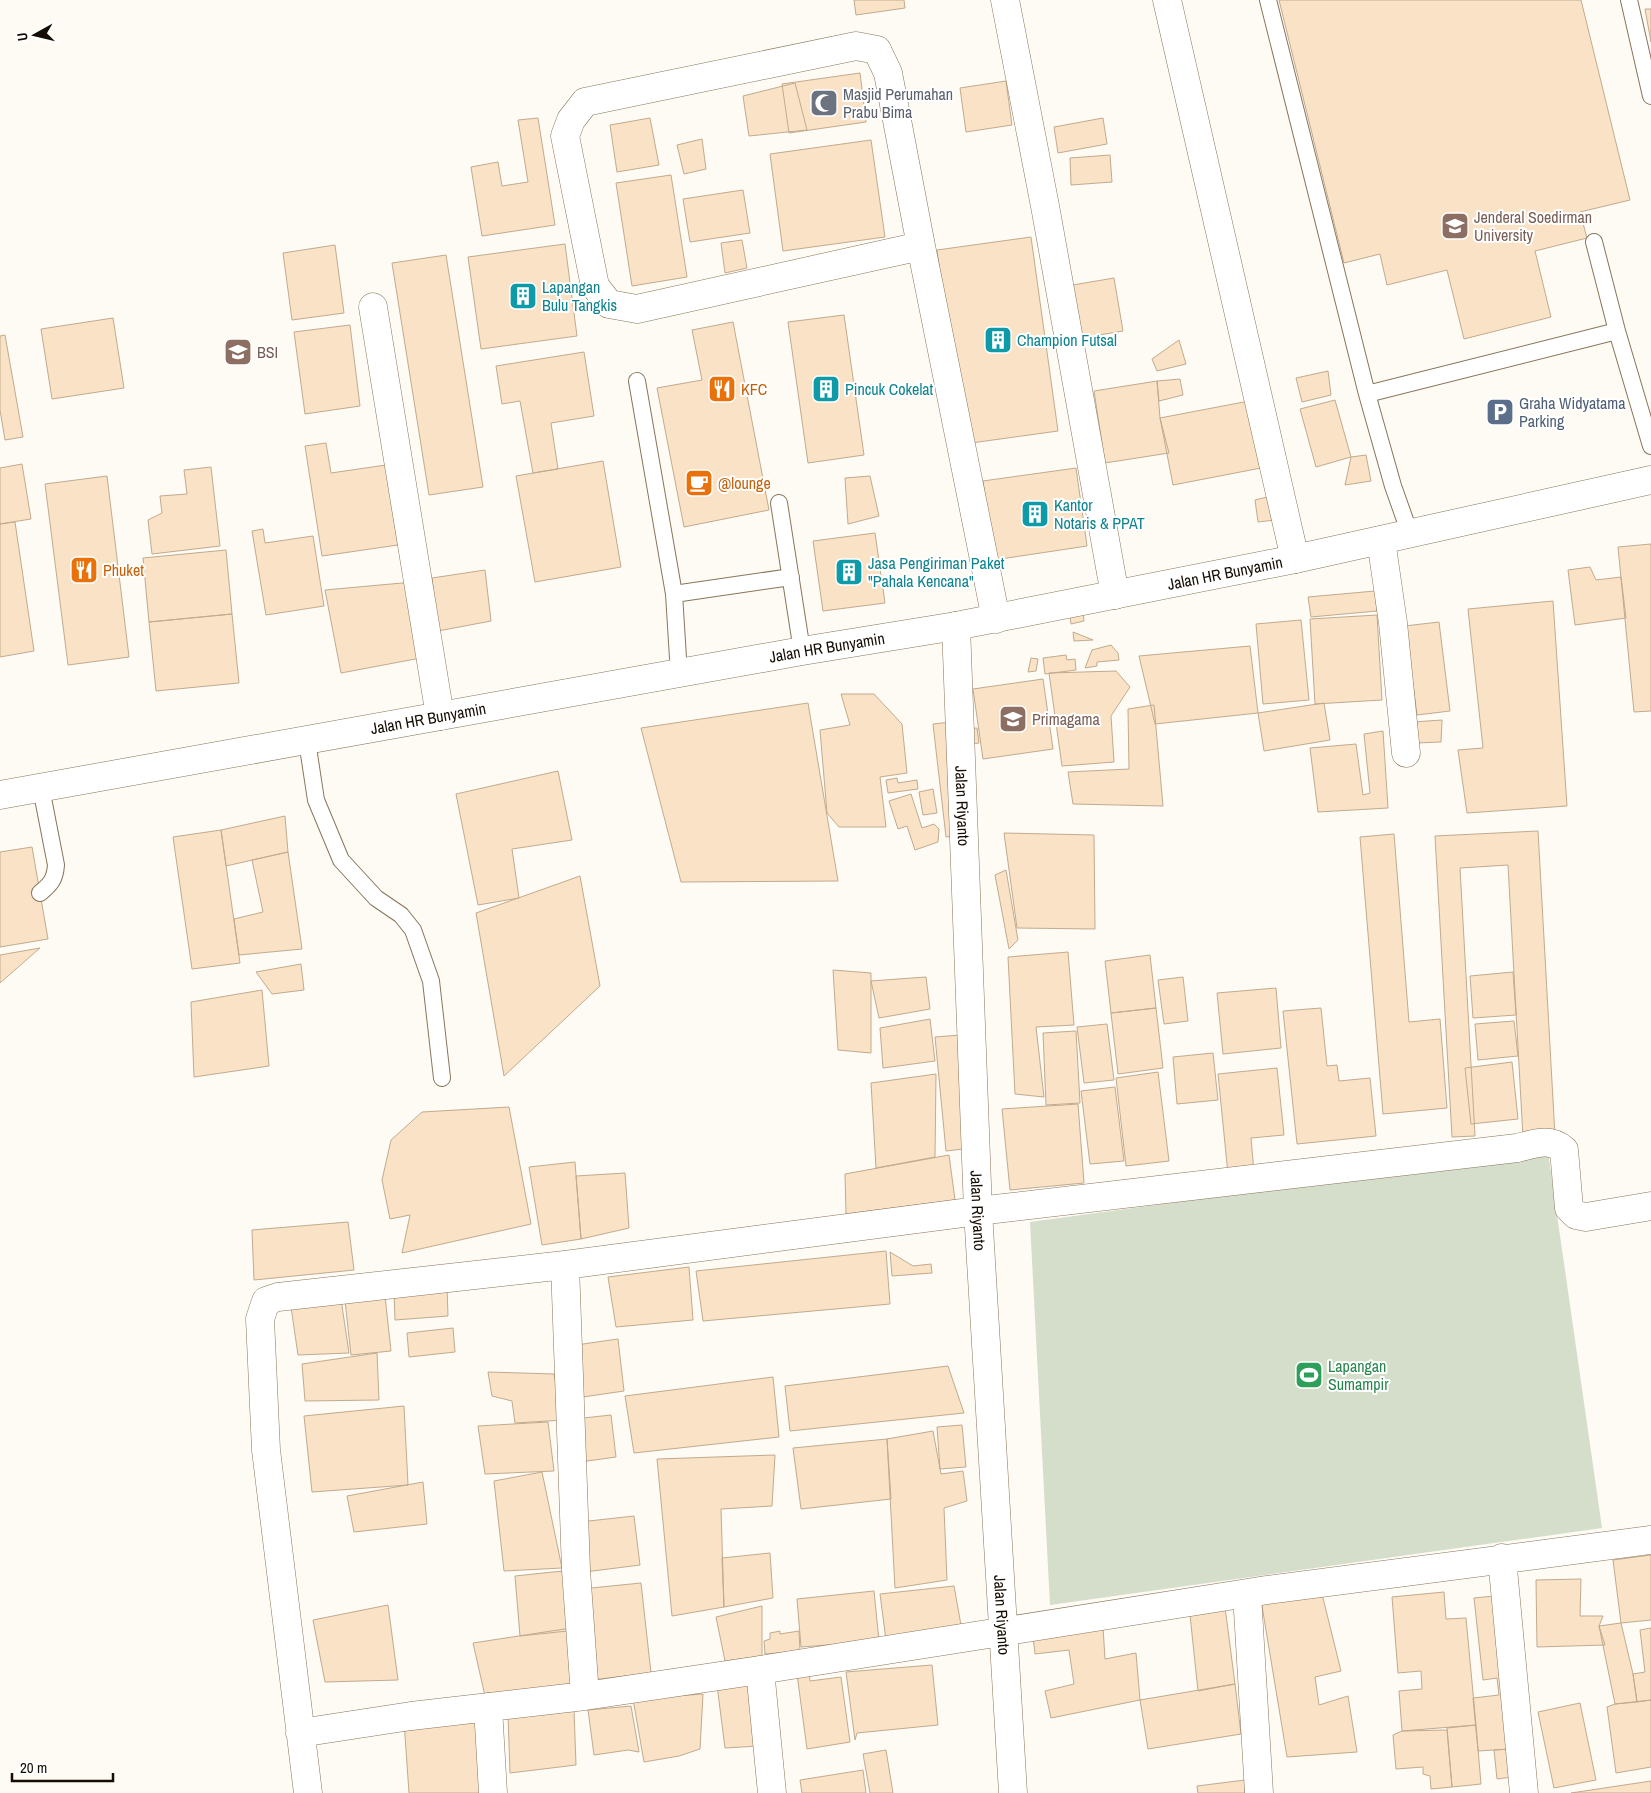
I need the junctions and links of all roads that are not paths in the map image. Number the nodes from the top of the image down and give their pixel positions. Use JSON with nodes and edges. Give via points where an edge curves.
{"nodes":[{"id":1,"x":1005,"y":0,"type":"edge"},
{"id":2,"x":1166,"y":0,"type":"edge"},
{"id":3,"x":1268,"y":0,"type":"edge"},
{"id":4,"x":1629,"y":0,"type":"edge"},
{"id":5,"x":1651,"y":96,"type":"edge"},
{"id":6,"x":1594,"y":242,"type":"dead end"},
{"id":7,"x":921,"y":246,"type":"junction"},
{"id":8,"x":373,"y":307,"type":"dead end"},
{"id":9,"x":1617,"y":331,"type":"junction"},
{"id":10,"x":637,"y":381,"type":"dead end"},
{"id":11,"x":1367,"y":394,"type":"junction"},
{"id":12,"x":1651,"y":446,"type":"edge"},
{"id":13,"x":1651,"y":480,"type":"edge"},
{"id":14,"x":779,"y":503,"type":"dead end"},
{"id":15,"x":1410,"y":534,"type":"junction"},
{"id":16,"x":1381,"y":540,"type":"junction"},
{"id":17,"x":1294,"y":559,"type":"junction"},
{"id":18,"x":791,"y":577,"type":"junction"},
{"id":19,"x":674,"y":594,"type":"junction"},
{"id":20,"x":1115,"y":595,"type":"junction"},
{"id":21,"x":996,"y":618,"type":"junction"},
{"id":22,"x":956,"y":626,"type":"junction"},
{"id":23,"x":802,"y":651,"type":"junction"},
{"id":24,"x":679,"y":674,"type":"junction"},
{"id":25,"x":440,"y":716,"type":"junction"},
{"id":26,"x":307,"y":741,"type":"junction"},
{"id":27,"x":1406,"y":753,"type":"dead end"},
{"id":28,"x":41,"y":788,"type":"junction"},
{"id":29,"x":0,"y":795,"type":"edge"},
{"id":30,"x":40,"y":893,"type":"dead end"},
{"id":31,"x":442,"y":1078,"type":"dead end"},
{"id":32,"x":1651,"y":1206,"type":"edge"},
{"id":33,"x":978,"y":1211,"type":"junction"},
{"id":34,"x":565,"y":1265,"type":"junction"},
{"id":35,"x":1651,"y":1540,"type":"edge"},
{"id":36,"x":1502,"y":1558,"type":"junction"},
{"id":37,"x":1247,"y":1594,"type":"junction"},
{"id":38,"x":1004,"y":1632,"type":"junction"},
{"id":39,"x":760,"y":1670,"type":"junction"},
{"id":40,"x":585,"y":1696,"type":"junction"},
{"id":41,"x":488,"y":1707,"type":"junction"},
{"id":42,"x":300,"y":1734,"type":"junction"},
{"id":43,"x":308,"y":1793,"type":"edge"},
{"id":44,"x":493,"y":1793,"type":"edge"},
{"id":45,"x":772,"y":1793,"type":"edge"},
{"id":46,"x":1013,"y":1793,"type":"edge"},
{"id":47,"x":1259,"y":1793,"type":"edge"},
{"id":48,"x":1524,"y":1793,"type":"edge"}],
"edges":[{"from":1,"to":20,"type":"street"},
{"from":2,"to":17,"type":"street"},
{"from":3,"to":11,"type":"lane"},
{"from":4,"to":5,"type":"lane"},
{"from":6,"to":9,"type":"lane"},
{"from":7,"to":7,"type":"street","via":[[637,309],[609,304],[595,286],[565,136],[571,120],[585,102],[856,46],[877,50],[888,73]]},
{"from":7,"to":21,"type":"street"},
{"from":8,"to":25,"type":"street"},
{"from":9,"to":11,"type":"lane"},
{"from":9,"to":12,"type":"lane"},
{"from":10,"to":19,"type":"lane"},
{"from":11,"to":15,"type":"lane"},
{"from":13,"to":15,"type":"street","name":"Jalan HR Bunyamin"},
{"from":14,"to":18,"type":"lane"},
{"from":15,"to":16,"type":"street","name":"Jalan HR Bunyamin"},
{"from":16,"to":17,"type":"street","name":"Jalan HR Bunyamin"},
{"from":16,"to":27,"type":"street"},
{"from":17,"to":20,"type":"street","name":"Jalan HR Bunyamin"},
{"from":18,"to":19,"type":"lane"},
{"from":18,"to":23,"type":"lane"},
{"from":19,"to":24,"type":"lane"},
{"from":20,"to":21,"type":"street","name":"Jalan HR Bunyamin"},
{"from":21,"to":22,"type":"street","name":"Jalan HR Bunyamin"},
{"from":22,"to":23,"type":"street","name":"Jalan HR Bunyamin"},
{"from":22,"to":33,"type":"street","name":"Jalan Riyanto"},
{"from":23,"to":24,"type":"street","name":"Jalan HR Bunyamin"},
{"from":24,"to":25,"type":"street","name":"Jalan HR Bunyamin"},
{"from":25,"to":26,"type":"street","name":"Jalan HR Bunyamin"},
{"from":26,"to":28,"type":"street","name":"Jalan HR Bunyamin"},
{"from":26,"to":31,"type":"lane","via":[[316,800],[341,860],[376,898],[402,915],[413,930],[430,981]]},
{"from":28,"to":29,"type":"street","name":"Jalan HR Bunyamin"},
{"from":28,"to":30,"type":"lane","via":[[56,870],[51,884]]},
{"from":32,"to":33,"type":"street","via":[[1586,1217],[1576,1215],[1569,1208],[1564,1150],[1548,1141],[1517,1148]]},
{"from":33,"to":34,"type":"street"},
{"from":33,"to":38,"type":"street","name":"Jalan Riyanto"},
{"from":34,"to":40,"type":"street","via":[[576,1570]]},
{"from":34,"to":42,"type":"street","via":[[278,1297],[266,1301],[260,1319],[266,1450]]},
{"from":35,"to":36,"type":"street"},
{"from":36,"to":37,"type":"street"},
{"from":36,"to":48,"type":"street"},
{"from":37,"to":38,"type":"street"},
{"from":37,"to":47,"type":"street"},
{"from":38,"to":39,"type":"street"},
{"from":38,"to":46,"type":"street","name":"Jalan Riyanto"},
{"from":39,"to":40,"type":"street"},
{"from":39,"to":45,"type":"street"},
{"from":40,"to":41,"type":"street"},
{"from":41,"to":42,"type":"street"},
{"from":41,"to":44,"type":"street"},
{"from":42,"to":43,"type":"street"}]}
